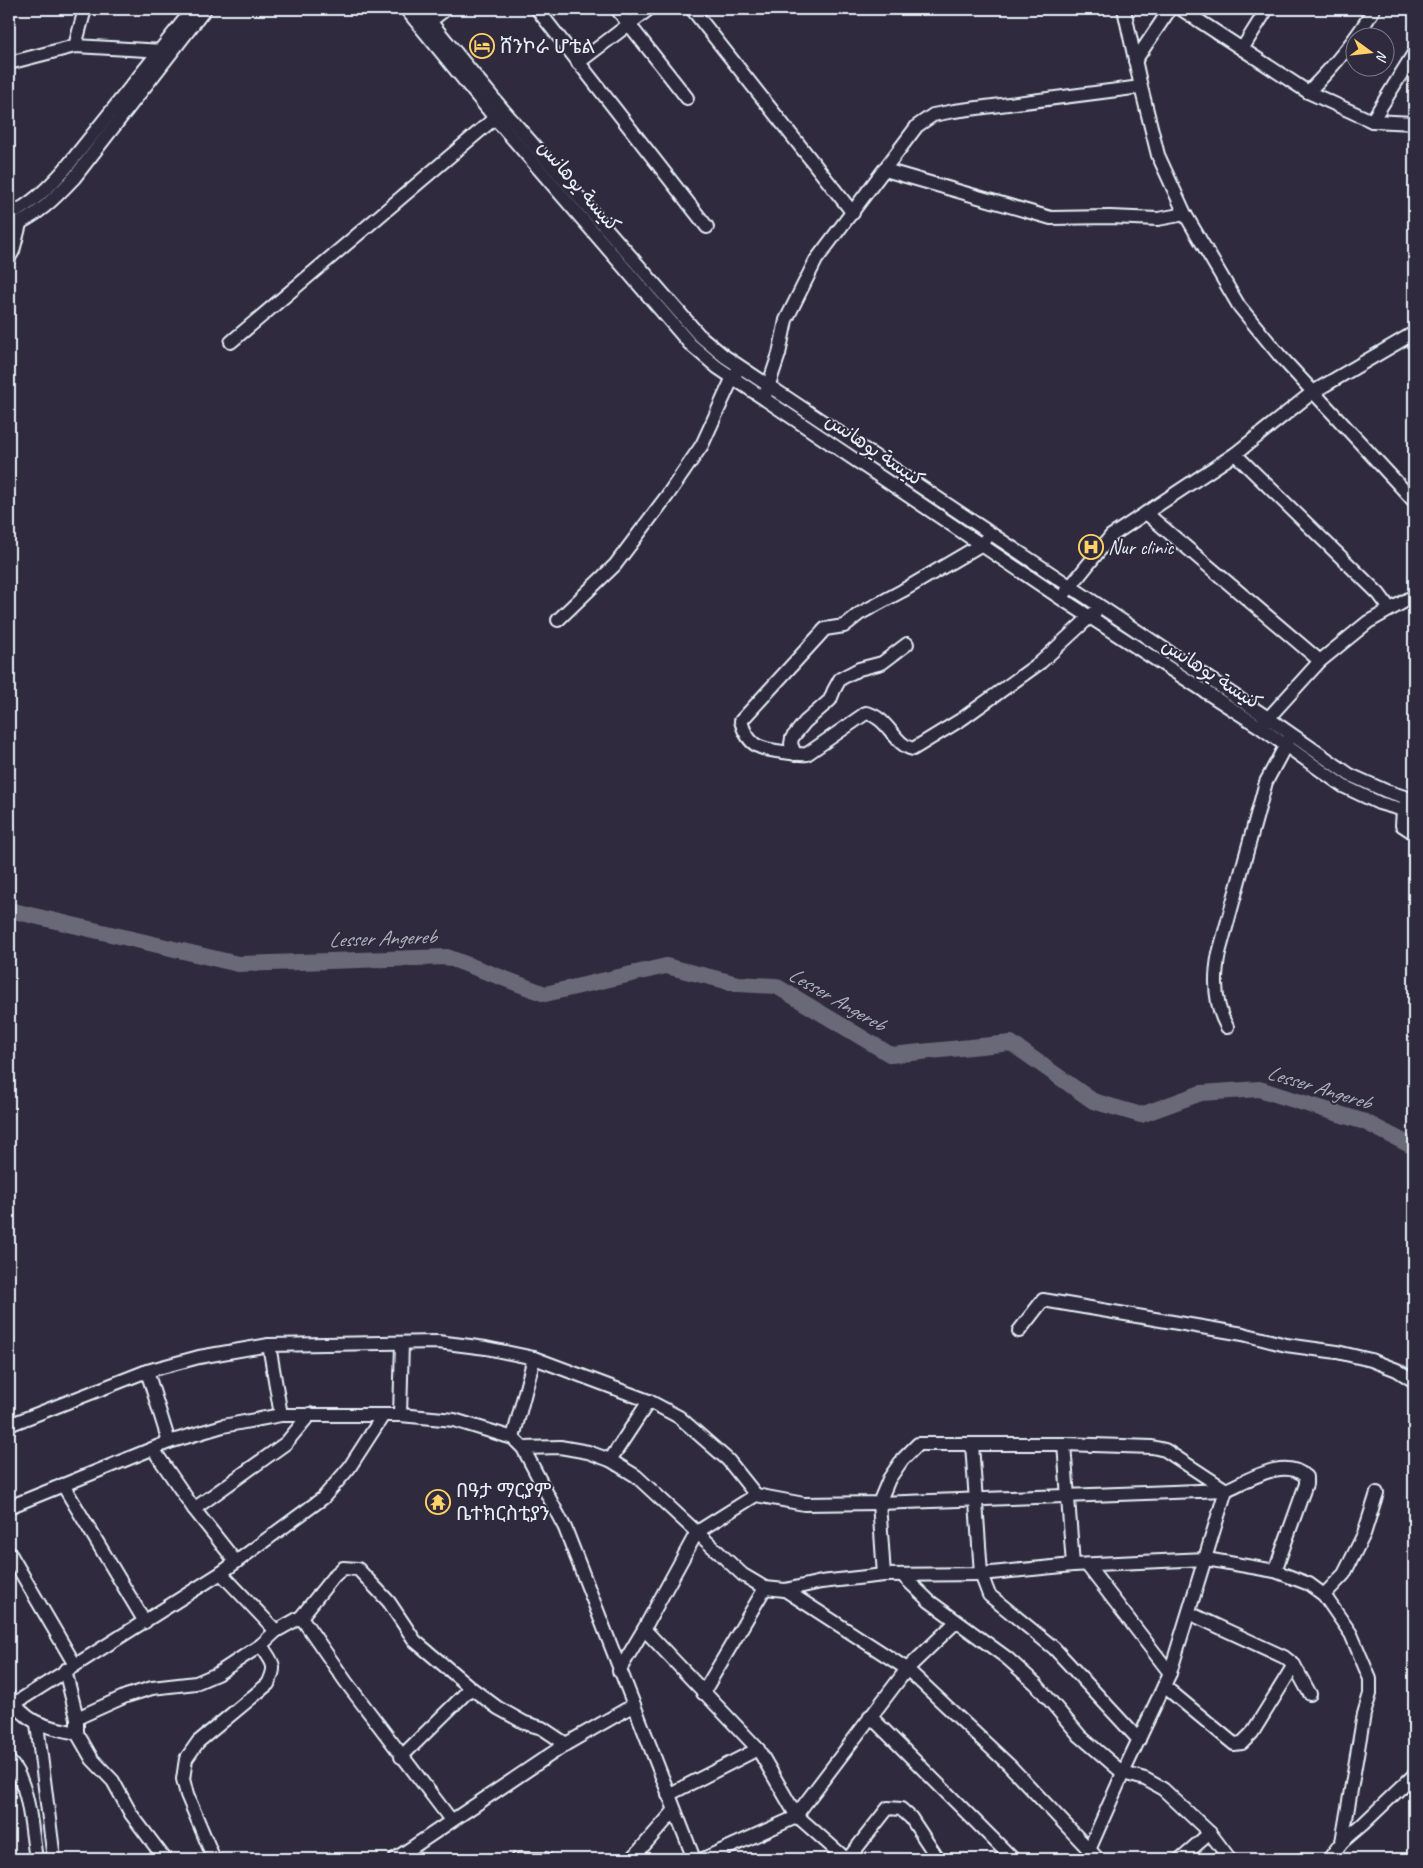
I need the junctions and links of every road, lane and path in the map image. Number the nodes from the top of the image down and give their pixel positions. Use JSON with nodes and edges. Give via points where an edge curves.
{"nodes":[{"id":1,"x":85,"y":9,"type":"edge"},
{"id":2,"x":182,"y":9,"type":"edge"},
{"id":3,"x":193,"y":9,"type":"edge"},
{"id":4,"x":205,"y":9,"type":"edge"},
{"id":5,"x":406,"y":9,"type":"edge"},
{"id":6,"x":420,"y":9,"type":"edge"},
{"id":7,"x":446,"y":9,"type":"edge"},
{"id":8,"x":537,"y":9,"type":"edge"},
{"id":9,"x":617,"y":9,"type":"edge"},
{"id":10,"x":649,"y":9,"type":"edge"},
{"id":11,"x":692,"y":9,"type":"edge"},
{"id":12,"x":1124,"y":9,"type":"edge"},
{"id":13,"x":1170,"y":9,"type":"edge"},
{"id":14,"x":1180,"y":9,"type":"edge"},
{"id":15,"x":1267,"y":9,"type":"edge"},
{"id":16,"x":1374,"y":9,"type":"edge"},
{"id":17,"x":628,"y":23,"type":"junction"},
{"id":18,"x":426,"y":25,"type":"junction"},
{"id":19,"x":75,"y":46,"type":"junction"},
{"id":20,"x":1242,"y":49,"type":"junction"},
{"id":21,"x":160,"y":50,"type":"junction"},
{"id":22,"x":1414,"y":54,"type":"edge"},
{"id":23,"x":1135,"y":60,"type":"junction"},
{"id":24,"x":9,"y":63,"type":"edge"},
{"id":25,"x":578,"y":63,"type":"junction"},
{"id":26,"x":1141,"y":87,"type":"junction"},
{"id":27,"x":1308,"y":92,"type":"junction"},
{"id":28,"x":687,"y":98,"type":"dead end"},
{"id":29,"x":500,"y":114,"type":"junction"},
{"id":30,"x":1372,"y":121,"type":"junction"},
{"id":31,"x":1414,"y":123,"type":"edge"},
{"id":32,"x":885,"y":170,"type":"junction"},
{"id":33,"x":853,"y":213,"type":"junction"},
{"id":34,"x":1185,"y":214,"type":"junction"},
{"id":35,"x":9,"y":215,"type":"edge"},
{"id":36,"x":14,"y":225,"type":"edge"},
{"id":37,"x":707,"y":228,"type":"dead end"},
{"id":38,"x":9,"y":258,"type":"edge"},
{"id":39,"x":1412,"y":340,"type":"edge"},
{"id":40,"x":232,"y":342,"type":"dead end"},
{"id":41,"x":737,"y":372,"type":"junction"},
{"id":42,"x":767,"y":385,"type":"junction"},
{"id":43,"x":1313,"y":392,"type":"junction"},
{"id":44,"x":765,"y":399,"type":"junction"},
{"id":45,"x":1236,"y":454,"type":"junction"},
{"id":46,"x":1414,"y":501,"type":"edge"},
{"id":47,"x":1146,"y":513,"type":"junction"},
{"id":48,"x":991,"y":534,"type":"junction"},
{"id":49,"x":982,"y":544,"type":"junction"},
{"id":50,"x":1070,"y":586,"type":"junction"},
{"id":51,"x":1414,"y":596,"type":"edge"},
{"id":52,"x":1062,"y":599,"type":"junction"},
{"id":53,"x":1100,"y":607,"type":"junction"},
{"id":54,"x":1390,"y":608,"type":"junction"},
{"id":55,"x":1090,"y":617,"type":"junction"},
{"id":56,"x":558,"y":620,"type":"dead end"},
{"id":57,"x":907,"y":644,"type":"dead end"},
{"id":58,"x":1320,"y":661,"type":"junction"},
{"id":59,"x":1264,"y":723,"type":"junction"},
{"id":60,"x":1288,"y":739,"type":"junction"},
{"id":61,"x":795,"y":754,"type":"junction"},
{"id":62,"x":1410,"y":806,"type":"edge"},
{"id":63,"x":1414,"y":833,"type":"edge"},
{"id":64,"x":1227,"y":1027,"type":"dead end"},
{"id":65,"x":1019,"y":1331,"type":"dead end"},
{"id":66,"x":402,"y":1343,"type":"junction"},
{"id":67,"x":269,"y":1345,"type":"junction"},
{"id":68,"x":534,"y":1358,"type":"junction"},
{"id":69,"x":147,"y":1371,"type":"junction"},
{"id":70,"x":1414,"y":1381,"type":"edge"},
{"id":71,"x":649,"y":1401,"type":"junction"},
{"id":72,"x":310,"y":1414,"type":"junction"},
{"id":73,"x":281,"y":1415,"type":"junction"},
{"id":74,"x":400,"y":1415,"type":"junction"},
{"id":75,"x":382,"y":1416,"type":"junction"},
{"id":76,"x":9,"y":1425,"type":"edge"},
{"id":77,"x":513,"y":1438,"type":"junction"},
{"id":78,"x":168,"y":1442,"type":"junction"},
{"id":79,"x":972,"y":1444,"type":"junction"},
{"id":80,"x":1064,"y":1444,"type":"junction"},
{"id":81,"x":523,"y":1448,"type":"junction"},
{"id":82,"x":153,"y":1449,"type":"junction"},
{"id":83,"x":610,"y":1460,"type":"junction"},
{"id":84,"x":63,"y":1485,"type":"junction"},
{"id":85,"x":1226,"y":1490,"type":"junction"},
{"id":86,"x":1377,"y":1493,"type":"dead end"},
{"id":87,"x":756,"y":1495,"type":"junction"},
{"id":88,"x":1068,"y":1496,"type":"junction"},
{"id":89,"x":976,"y":1499,"type":"junction"},
{"id":90,"x":880,"y":1503,"type":"junction"},
{"id":91,"x":9,"y":1507,"type":"edge"},
{"id":92,"x":194,"y":1509,"type":"junction"},
{"id":93,"x":697,"y":1532,"type":"junction"},
{"id":94,"x":9,"y":1552,"type":"edge"},
{"id":95,"x":1206,"y":1558,"type":"junction"},
{"id":96,"x":236,"y":1562,"type":"junction"},
{"id":97,"x":1073,"y":1565,"type":"junction"},
{"id":98,"x":1087,"y":1565,"type":"junction"},
{"id":99,"x":1276,"y":1571,"type":"junction"},
{"id":100,"x":221,"y":1573,"type":"junction"},
{"id":101,"x":981,"y":1574,"type":"junction"},
{"id":102,"x":884,"y":1575,"type":"junction"},
{"id":103,"x":902,"y":1575,"type":"junction"},
{"id":104,"x":765,"y":1588,"type":"junction"},
{"id":105,"x":785,"y":1590,"type":"junction"},
{"id":106,"x":1324,"y":1595,"type":"junction"},
{"id":107,"x":1188,"y":1613,"type":"junction"},
{"id":108,"x":301,"y":1617,"type":"junction"},
{"id":109,"x":145,"y":1622,"type":"junction"},
{"id":110,"x":956,"y":1622,"type":"junction"},
{"id":111,"x":644,"y":1629,"type":"junction"},
{"id":112,"x":276,"y":1630,"type":"junction"},
{"id":113,"x":260,"y":1645,"type":"junction"},
{"id":114,"x":1294,"y":1665,"type":"junction"},
{"id":115,"x":70,"y":1668,"type":"junction"},
{"id":116,"x":906,"y":1669,"type":"junction"},
{"id":117,"x":619,"y":1671,"type":"junction"},
{"id":118,"x":1170,"y":1673,"type":"junction"},
{"id":119,"x":1164,"y":1686,"type":"junction"},
{"id":120,"x":471,"y":1688,"type":"junction"},
{"id":121,"x":703,"y":1693,"type":"junction"},
{"id":122,"x":1310,"y":1694,"type":"dead end"},
{"id":123,"x":11,"y":1702,"type":"edge"},
{"id":124,"x":634,"y":1705,"type":"junction"},
{"id":125,"x":870,"y":1716,"type":"junction"},
{"id":126,"x":77,"y":1718,"type":"junction"},
{"id":127,"x":37,"y":1724,"type":"junction"},
{"id":128,"x":77,"y":1733,"type":"junction"},
{"id":129,"x":1139,"y":1740,"type":"junction"},
{"id":130,"x":566,"y":1744,"type":"junction"},
{"id":131,"x":758,"y":1749,"type":"junction"},
{"id":132,"x":401,"y":1757,"type":"junction"},
{"id":133,"x":9,"y":1761,"type":"edge"},
{"id":134,"x":1123,"y":1772,"type":"junction"},
{"id":135,"x":1414,"y":1775,"type":"edge"},
{"id":136,"x":668,"y":1795,"type":"junction"},
{"id":137,"x":674,"y":1811,"type":"junction"},
{"id":138,"x":796,"y":1816,"type":"junction"},
{"id":139,"x":451,"y":1820,"type":"junction"},
{"id":140,"x":1210,"y":1833,"type":"junction"},
{"id":141,"x":1342,"y":1842,"type":"junction"},
{"id":142,"x":1091,"y":1856,"type":"edge"},
{"id":143,"x":1229,"y":1858,"type":"dead end"},
{"id":144,"x":36,"y":1859,"type":"edge"},
{"id":145,"x":54,"y":1859,"type":"edge"},
{"id":146,"x":164,"y":1859,"type":"edge"},
{"id":147,"x":214,"y":1859,"type":"edge"},
{"id":148,"x":395,"y":1859,"type":"edge"},
{"id":149,"x":518,"y":1859,"type":"edge"},
{"id":150,"x":546,"y":1859,"type":"edge"},
{"id":151,"x":632,"y":1859,"type":"edge"},
{"id":152,"x":694,"y":1859,"type":"edge"},
{"id":153,"x":703,"y":1859,"type":"edge"},
{"id":154,"x":847,"y":1859,"type":"edge"},
{"id":155,"x":938,"y":1859,"type":"edge"},
{"id":156,"x":1013,"y":1859,"type":"edge"},
{"id":157,"x":1180,"y":1859,"type":"edge"},
{"id":158,"x":1329,"y":1859,"type":"edge"}],
"edges":[{"from":1,"to":19,"type":"street"},
{"from":2,"to":21,"type":"street"},
{"from":3,"to":21,"type":"street"},
{"from":4,"to":21,"type":"street"},
{"from":5,"to":18,"type":"street"},
{"from":6,"to":18,"type":"street"},
{"from":7,"to":18,"type":"street"},
{"from":8,"to":25,"type":"street"},
{"from":9,"to":17,"type":"street"},
{"from":10,"to":17,"type":"street"},
{"from":11,"to":33,"type":"street"},
{"from":12,"to":23,"type":"street"},
{"from":13,"to":23,"type":"street"},
{"from":14,"to":20,"type":"street"},
{"from":15,"to":20,"type":"street"},
{"from":16,"to":27,"type":"street","via":[[1330,69]]},
{"from":17,"to":25,"type":"street"},
{"from":17,"to":28,"type":"street"},
{"from":18,"to":29,"type":"street"},
{"from":19,"to":21,"type":"street"},
{"from":19,"to":24,"type":"street"},
{"from":20,"to":27,"type":"street"},
{"from":21,"to":35,"type":"street","via":[[46,192]]},
{"from":21,"to":36,"type":"street","via":[[74,178],[53,199]]},
{"from":22,"to":30,"type":"street"},
{"from":23,"to":26,"type":"street"},
{"from":25,"to":37,"type":"street"},
{"from":26,"to":32,"type":"street","via":[[933,115],[917,126]]},
{"from":26,"to":34,"type":"street","via":[[1158,155]]},
{"from":27,"to":30,"type":"street"},
{"from":29,"to":40,"type":"street"},
{"from":29,"to":41,"type":"street","via":[[699,335]]},
{"from":30,"to":31,"type":"street"},
{"from":32,"to":33,"type":"street"},
{"from":32,"to":34,"type":"street","via":[[1050,218],[1158,219]]},
{"from":33,"to":42,"type":"street","via":[[816,260],[786,320],[779,354]]},
{"from":34,"to":43,"type":"street","via":[[1239,306]]},
{"from":36,"to":38,"type":"street","via":[[13,251]]},
{"from":39,"to":43,"type":"street"},
{"from":41,"to":42,"type":"street"},
{"from":41,"to":44,"type":"street","name":"كنيسة يوهانس"},
{"from":41,"to":56,"type":"street","via":[[702,445],[667,496],[615,565]]},
{"from":42,"to":44,"type":"street"},
{"from":42,"to":48,"type":"street"},
{"from":43,"to":45,"type":"street"},
{"from":43,"to":46,"type":"street"},
{"from":44,"to":49,"type":"street","name":"كنيسة يوهانس"},
{"from":45,"to":47,"type":"street"},
{"from":45,"to":54,"type":"street"},
{"from":47,"to":50,"type":"street","via":[[1111,536]]},
{"from":47,"to":58,"type":"street"},
{"from":48,"to":49,"type":"street"},
{"from":48,"to":50,"type":"street"},
{"from":49,"to":52,"type":"street","name":"كنيسة يوهانس"},
{"from":49,"to":61,"type":"street","via":[[859,614],[844,626],[825,629],[741,721],[745,734],[754,744],[764,750]]},
{"from":50,"to":52,"type":"street"},
{"from":50,"to":53,"type":"street"},
{"from":51,"to":54,"type":"street"},
{"from":52,"to":55,"type":"street","name":"كنيسة يوهانس"},
{"from":53,"to":55,"type":"street"},
{"from":53,"to":59,"type":"street"},
{"from":54,"to":58,"type":"street"},
{"from":55,"to":59,"type":"street","name":"كنيسة يوهانس"},
{"from":55,"to":61,"type":"street","via":[[1041,662],[962,720],[913,749],[906,747],[874,714],[866,713],[807,754]]},
{"from":57,"to":61,"type":"street","via":[[882,663],[859,669],[840,679],[830,700],[792,738]]},
{"from":58,"to":59,"type":"street"},
{"from":59,"to":60,"type":"street","name":"كنيسة يوهانس"},
{"from":60,"to":62,"type":"street","name":"كنيسة يوهانس"},
{"from":60,"to":64,"type":"street","via":[[1266,782],[1215,974],[1220,1008]]},
{"from":62,"to":63,"type":"street","via":[[1402,825]]},
{"from":65,"to":70,"type":"street","via":[[1043,1300],[1243,1334],[1286,1346],[1337,1352],[1371,1360]]},
{"from":66,"to":67,"type":"street"},
{"from":66,"to":68,"type":"street","via":[[438,1342]]},
{"from":66,"to":74,"type":"street"},
{"from":67,"to":69,"type":"street","via":[[199,1357]]},
{"from":67,"to":73,"type":"street"},
{"from":68,"to":71,"type":"street"},
{"from":68,"to":77,"type":"street"},
{"from":69,"to":76,"type":"street"},
{"from":69,"to":78,"type":"street"},
{"from":71,"to":83,"type":"street"},
{"from":71,"to":87,"type":"street","via":[[679,1417],[728,1460]]},
{"from":72,"to":73,"type":"street"},
{"from":72,"to":75,"type":"street"},
{"from":72,"to":92,"type":"street","via":[[286,1443]]},
{"from":73,"to":78,"type":"street","via":[[223,1426]]},
{"from":74,"to":75,"type":"street"},
{"from":74,"to":77,"type":"street","via":[[454,1420]]},
{"from":75,"to":96,"type":"street","via":[[350,1468],[323,1498]]},
{"from":77,"to":81,"type":"street"},
{"from":78,"to":82,"type":"street"},
{"from":79,"to":80,"type":"street"},
{"from":79,"to":89,"type":"street"},
{"from":79,"to":90,"type":"street","via":[[918,1444],[889,1479]]},
{"from":80,"to":85,"type":"street","via":[[1165,1450]]},
{"from":80,"to":88,"type":"street"},
{"from":81,"to":83,"type":"street","via":[[560,1447]]},
{"from":81,"to":117,"type":"street","via":[[565,1528]]},
{"from":82,"to":84,"type":"street"},
{"from":82,"to":92,"type":"street"},
{"from":83,"to":93,"type":"street","via":[[636,1476]]},
{"from":84,"to":91,"type":"street"},
{"from":84,"to":109,"type":"street"},
{"from":85,"to":88,"type":"street"},
{"from":85,"to":95,"type":"street"},
{"from":85,"to":99,"type":"street","via":[[1275,1469],[1295,1469],[1306,1478],[1304,1494]]},
{"from":86,"to":106,"type":"street","via":[[1364,1534],[1344,1574]]},
{"from":87,"to":90,"type":"street","via":[[804,1504]]},
{"from":87,"to":93,"type":"street"},
{"from":88,"to":89,"type":"street"},
{"from":88,"to":97,"type":"street"},
{"from":89,"to":90,"type":"street"},
{"from":89,"to":101,"type":"street"},
{"from":90,"to":102,"type":"street"},
{"from":92,"to":96,"type":"street"},
{"from":93,"to":104,"type":"street","via":[[743,1575]]},
{"from":93,"to":111,"type":"street"},
{"from":94,"to":115,"type":"street"},
{"from":95,"to":98,"type":"street"},
{"from":95,"to":99,"type":"street"},
{"from":95,"to":107,"type":"street"},
{"from":96,"to":100,"type":"street"},
{"from":97,"to":98,"type":"street"},
{"from":97,"to":101,"type":"street"},
{"from":98,"to":118,"type":"street"},
{"from":99,"to":106,"type":"street","via":[[1309,1584]]},
{"from":100,"to":109,"type":"street"},
{"from":100,"to":112,"type":"street"},
{"from":101,"to":103,"type":"street"},
{"from":101,"to":129,"type":"street","via":[[989,1595],[1054,1648]]},
{"from":102,"to":103,"type":"street"},
{"from":102,"to":105,"type":"street","via":[[821,1582]]},
{"from":103,"to":110,"type":"street"},
{"from":104,"to":105,"type":"street"},
{"from":104,"to":121,"type":"street"},
{"from":105,"to":116,"type":"street"},
{"from":106,"to":141,"type":"street","via":[[1351,1634],[1370,1679],[1370,1694]]},
{"from":107,"to":114,"type":"street","via":[[1284,1657]]},
{"from":107,"to":118,"type":"street"},
{"from":108,"to":112,"type":"street"},
{"from":108,"to":120,"type":"street","via":[[343,1568],[358,1569],[389,1602],[415,1641]]},
{"from":108,"to":132,"type":"street"},
{"from":109,"to":115,"type":"street"},
{"from":110,"to":116,"type":"street"},
{"from":110,"to":134,"type":"street","via":[[1007,1658],[1036,1684],[1080,1736]]},
{"from":111,"to":117,"type":"street"},
{"from":111,"to":121,"type":"street"},
{"from":112,"to":113,"type":"street"},
{"from":113,"to":126,"type":"street","via":[[217,1674],[196,1683],[152,1688]]},
{"from":113,"to":147,"type":"street","via":[[273,1664],[274,1672],[268,1684],[198,1742],[186,1759],[183,1778],[187,1795]]},
{"from":114,"to":119,"type":"street","via":[[1252,1733],[1242,1743],[1234,1744]]},
{"from":114,"to":122,"type":"street"},
{"from":115,"to":123,"type":"street"},
{"from":115,"to":126,"type":"street"},
{"from":116,"to":125,"type":"street"},
{"from":116,"to":142,"type":"street","via":[[1009,1765]]},
{"from":117,"to":124,"type":"street"},
{"from":118,"to":119,"type":"street"},
{"from":119,"to":129,"type":"street"},
{"from":120,"to":130,"type":"street","via":[[498,1708],[542,1728]]},
{"from":120,"to":132,"type":"street"},
{"from":121,"to":131,"type":"street"},
{"from":123,"to":127,"type":"street"},
{"from":124,"to":130,"type":"street"},
{"from":124,"to":136,"type":"street"},
{"from":125,"to":138,"type":"street"},
{"from":125,"to":156,"type":"street"},
{"from":126,"to":128,"type":"street"},
{"from":127,"to":128,"type":"street"},
{"from":127,"to":145,"type":"street"},
{"from":128,"to":146,"type":"street"},
{"from":129,"to":134,"type":"street"},
{"from":130,"to":139,"type":"street"},
{"from":131,"to":136,"type":"street"},
{"from":131,"to":138,"type":"street"},
{"from":132,"to":139,"type":"street"},
{"from":133,"to":144,"type":"street","via":[[22,1781]]},
{"from":134,"to":140,"type":"street","via":[[1164,1788]]},
{"from":134,"to":142,"type":"street"},
{"from":135,"to":141,"type":"street"},
{"from":136,"to":137,"type":"street"},
{"from":137,"to":151,"type":"street"},
{"from":137,"to":152,"type":"street"},
{"from":138,"to":153,"type":"street"},
{"from":138,"to":154,"type":"street"},
{"from":139,"to":148,"type":"street"},
{"from":140,"to":143,"type":"street"},
{"from":140,"to":157,"type":"street"},
{"from":141,"to":158,"type":"street"},
{"from":149,"to":150,"type":"street"},
{"from":154,"to":155,"type":"street","via":[[888,1808],[901,1810],[911,1818]]}]}
